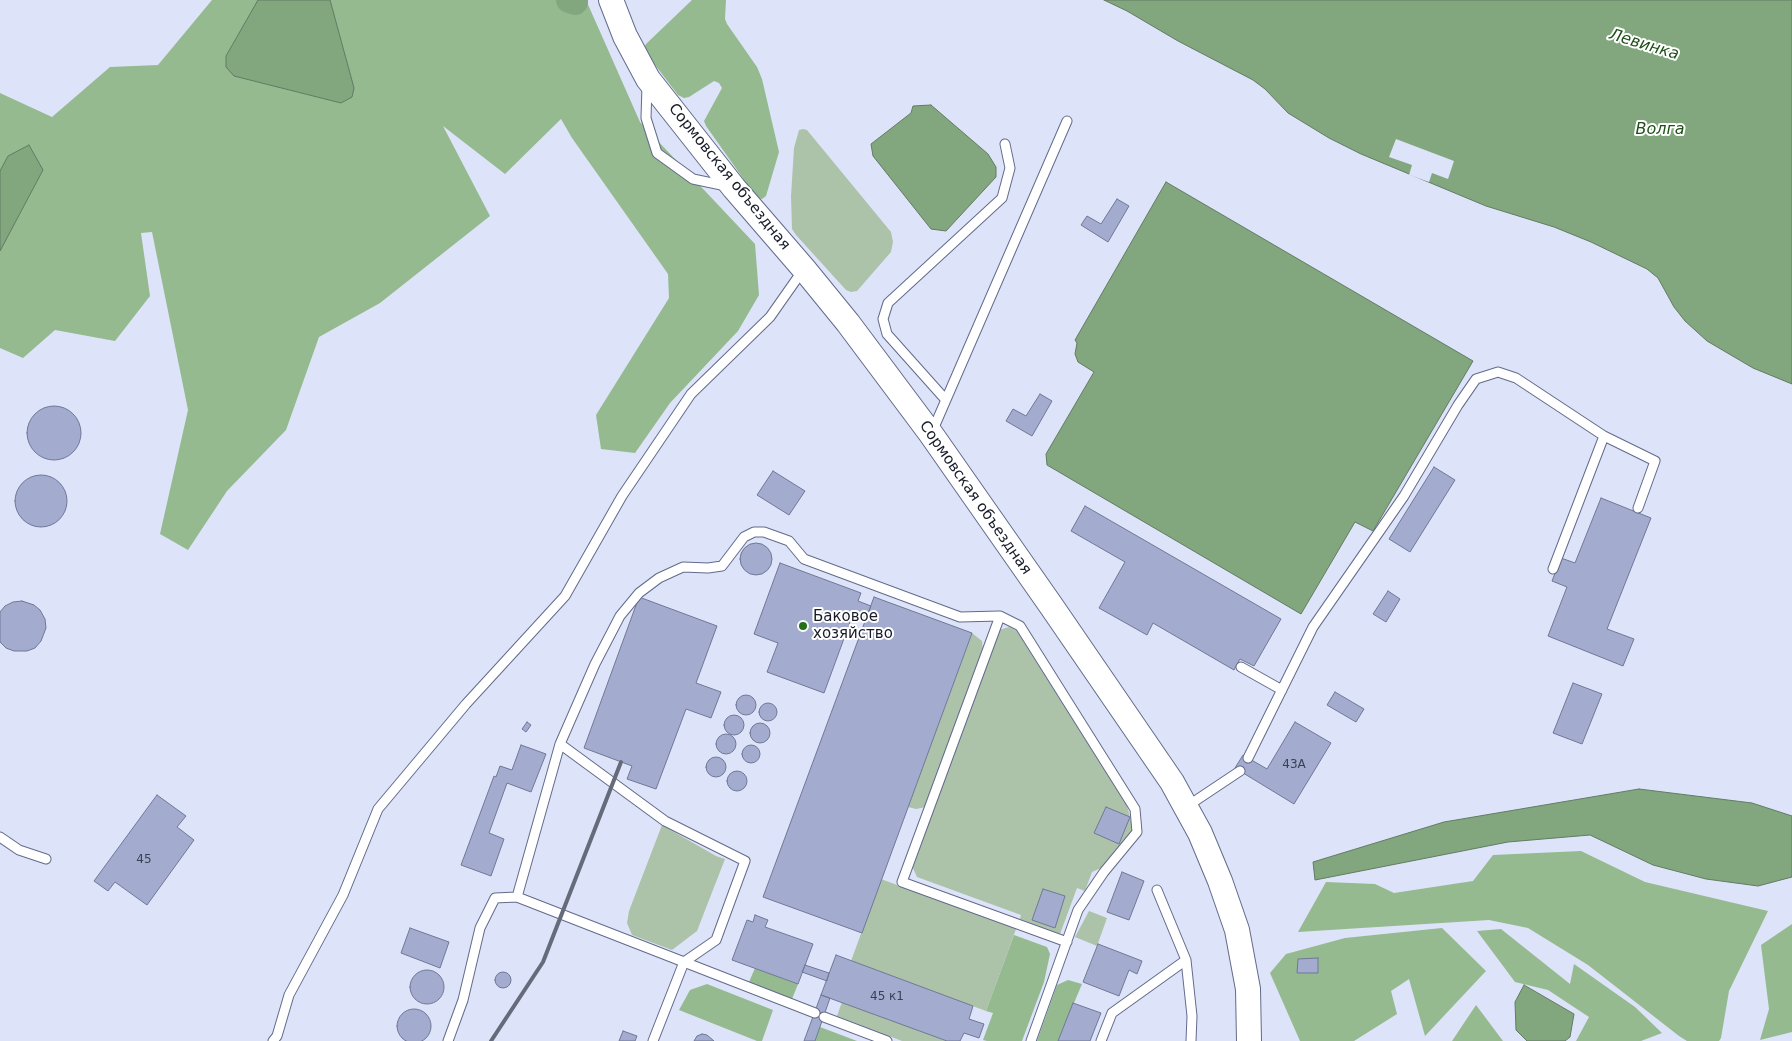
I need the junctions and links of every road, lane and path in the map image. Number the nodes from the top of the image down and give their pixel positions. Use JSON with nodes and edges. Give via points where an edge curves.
{"nodes":[{"id":1,"x":611,"y":0,"type":"edge"},
{"id":2,"x":648,"y":79,"type":"junction"},
{"id":3,"x":1066,"y":121,"type":"dead end"},
{"id":4,"x":1005,"y":144,"type":"dead end"},
{"id":5,"x":734,"y":188,"type":"junction"},
{"id":6,"x":804,"y":269,"type":"junction"},
{"id":7,"x":945,"y":399,"type":"junction"},
{"id":8,"x":931,"y":434,"type":"junction"},
{"id":9,"x":1604,"y":436,"type":"junction"},
{"id":10,"x":1638,"y":508,"type":"dead end"},
{"id":11,"x":1553,"y":569,"type":"dead end"},
{"id":12,"x":1000,"y":616,"type":"junction"},
{"id":13,"x":1240,"y":667,"type":"dead end"},
{"id":14,"x":1282,"y":690,"type":"junction"},
{"id":15,"x":560,"y":744,"type":"junction"},
{"id":16,"x":1248,"y":758,"type":"dead end"},
{"id":17,"x":1240,"y":772,"type":"dead end"},
{"id":18,"x":1185,"y":807,"type":"junction"},
{"id":19,"x":0,"y":837,"type":"edge"},
{"id":20,"x":46,"y":859,"type":"dead end"},
{"id":21,"x":1157,"y":890,"type":"dead end"},
{"id":22,"x":517,"y":897,"type":"junction"},
{"id":23,"x":1067,"y":942,"type":"junction"},
{"id":24,"x":1186,"y":960,"type":"junction"},
{"id":25,"x":684,"y":962,"type":"junction"},
{"id":26,"x":274,"y":1041,"type":"edge"},
{"id":27,"x":448,"y":1041,"type":"edge"},
{"id":28,"x":653,"y":1041,"type":"edge"},
{"id":29,"x":887,"y":1041,"type":"edge"},
{"id":30,"x":1031,"y":1041,"type":"edge"},
{"id":31,"x":1101,"y":1041,"type":"edge"},
{"id":32,"x":1191,"y":1041,"type":"edge"},
{"id":33,"x":1248,"y":1041,"type":"edge"}],
"edges":[{"from":1,"to":2,"type":"street","name":"Сормовская объездная","via":[[625,36]]},
{"from":2,"to":5,"type":"street","name":"Сормовская объездная"},
{"from":2,"to":5,"type":"lane","via":[[646,118],[657,153],[694,179]]},
{"from":3,"to":7,"type":"lane"},
{"from":4,"to":7,"type":"lane","via":[[1010,168],[1002,198],[888,303],[882,319],[887,334]]},
{"from":5,"to":6,"type":"street","name":"Сормовская объездная"},
{"from":6,"to":8,"type":"street","name":"Сормовская объездная"},
{"from":6,"to":26,"type":"lane","via":[[770,317],[691,394],[622,496],[564,596],[466,704],[378,809],[343,895],[290,995]]},
{"from":7,"to":8,"type":"lane"},
{"from":8,"to":18,"type":"street","name":"Сормовская объездная","via":[[1172,782]]},
{"from":9,"to":10,"type":"lane","via":[[1655,461]]},
{"from":9,"to":11,"type":"lane"},
{"from":9,"to":14,"type":"lane","via":[[1516,378],[1498,372],[1476,379],[1404,496],[1313,627]]},
{"from":12,"to":15,"type":"lane","via":[[960,617],[804,559],[789,542],[764,532],[754,532],[744,538],[722,566],[683,567],[659,578],[639,594],[620,616]]},
{"from":12,"to":23,"type":"lane","via":[[1020,626],[1136,808],[1137,832],[1078,910]]},
{"from":12,"to":23,"type":"lane","via":[[902,882]]},
{"from":13,"to":14,"type":"lane"},
{"from":14,"to":16,"type":"lane"},
{"from":15,"to":22,"type":"lane"},
{"from":15,"to":25,"type":"lane","via":[[665,822],[745,861],[716,940]]},
{"from":17,"to":18,"type":"lane"},
{"from":18,"to":33,"type":"street","name":"Сормовская объездная","via":[[1217,873],[1237,930],[1248,989]]},
{"from":19,"to":20,"type":"lane","via":[[19,850]]},
{"from":21,"to":24,"type":"lane"},
{"from":22,"to":25,"type":"lane"},
{"from":22,"to":27,"type":"lane","via":[[496,898],[480,928],[463,1000]]},
{"from":23,"to":30,"type":"lane"},
{"from":24,"to":31,"type":"lane","via":[[1112,1013]]},
{"from":24,"to":32,"type":"lane","via":[[1192,1016]]},
{"from":25,"to":28,"type":"lane"},
{"from":25,"to":29,"type":"lane"}]}
